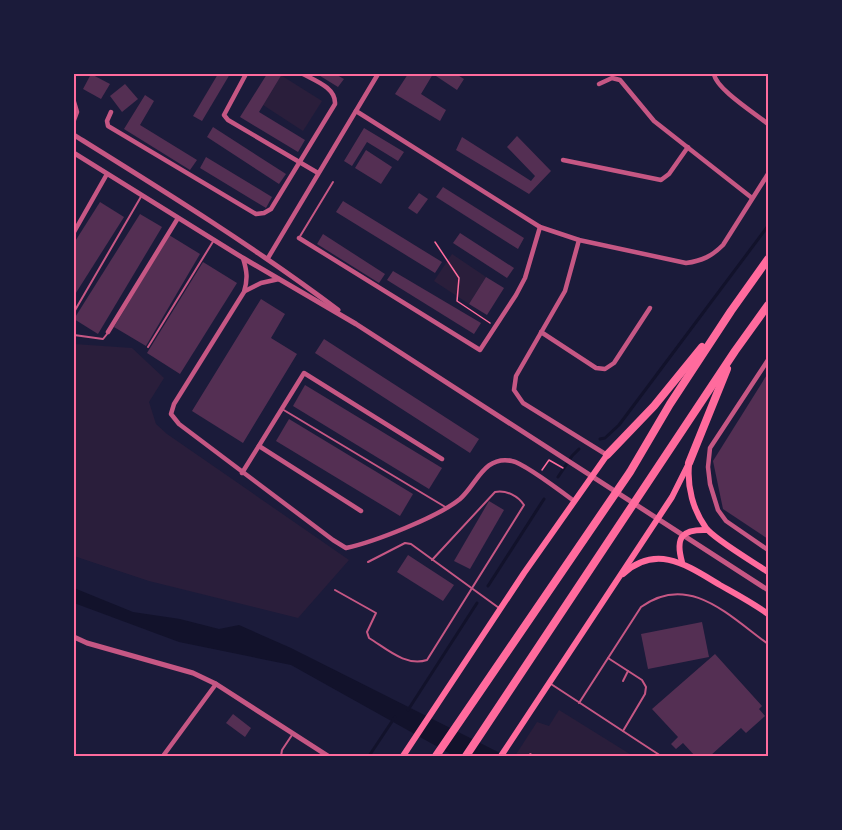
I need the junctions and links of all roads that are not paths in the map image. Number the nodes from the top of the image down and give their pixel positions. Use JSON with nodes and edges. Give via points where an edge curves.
{"nodes":[{"id":1,"x":246,"y":74,"type":"edge"},
{"id":2,"x":303,"y":74,"type":"edge"},
{"id":3,"x":378,"y":74,"type":"edge"},
{"id":4,"x":714,"y":74,"type":"edge"},
{"id":5,"x":598,"y":84,"type":"dead end"},
{"id":6,"x":74,"y":102,"type":"edge"},
{"id":7,"x":356,"y":111,"type":"junction"},
{"id":8,"x":75,"y":112,"type":"edge"},
{"id":9,"x":111,"y":112,"type":"dead end"},
{"id":10,"x":74,"y":120,"type":"edge"},
{"id":11,"x":768,"y":124,"type":"edge"},
{"id":12,"x":74,"y":135,"type":"edge"},
{"id":13,"x":688,"y":147,"type":"junction"},
{"id":14,"x":74,"y":153,"type":"edge"},
{"id":15,"x":563,"y":160,"type":"dead end"},
{"id":16,"x":300,"y":164,"type":"junction"},
{"id":17,"x":318,"y":173,"type":"junction"},
{"id":18,"x":107,"y":174,"type":"junction"},
{"id":19,"x":768,"y":174,"type":"edge"},
{"id":20,"x":333,"y":182,"type":"dead end"},
{"id":21,"x":142,"y":195,"type":"junction"},
{"id":22,"x":752,"y":198,"type":"junction"},
{"id":23,"x":178,"y":218,"type":"junction"},
{"id":24,"x":540,"y":227,"type":"junction"},
{"id":25,"x":74,"y":232,"type":"edge"},
{"id":26,"x":299,"y":238,"type":"joint"},
{"id":27,"x":214,"y":240,"type":"junction"},
{"id":28,"x":579,"y":240,"type":"junction"},
{"id":29,"x":243,"y":258,"type":"junction"},
{"id":30,"x":268,"y":258,"type":"junction"},
{"id":31,"x":768,"y":259,"type":"edge"},
{"id":32,"x":279,"y":279,"type":"junction"},
{"id":33,"x":244,"y":292,"type":"junction"},
{"id":34,"x":768,"y":305,"type":"edge"},
{"id":35,"x":650,"y":308,"type":"dead end"},
{"id":36,"x":731,"y":311,"type":"junction"},
{"id":37,"x":74,"y":312,"type":"edge"},
{"id":38,"x":356,"y":324,"type":"junction"},
{"id":39,"x":108,"y":332,"type":"joint"},
{"id":40,"x":541,"y":332,"type":"junction"},
{"id":41,"x":74,"y":335,"type":"edge"},
{"id":42,"x":148,"y":347,"type":"dead end"},
{"id":43,"x":735,"y":351,"type":"junction"},
{"id":44,"x":768,"y":360,"type":"edge"},
{"id":45,"x":282,"y":409,"type":"junction"},
{"id":46,"x":259,"y":446,"type":"junction"},
{"id":47,"x":607,"y":455,"type":"junction"},
{"id":48,"x":442,"y":459,"type":"dead end"},
{"id":49,"x":689,"y":463,"type":"junction"},
{"id":50,"x":242,"y":473,"type":"junction"},
{"id":51,"x":574,"y":501,"type":"junction"},
{"id":52,"x":448,"y":508,"type":"junction"},
{"id":53,"x":361,"y":511,"type":"dead end"},
{"id":54,"x":707,"y":530,"type":"junction"},
{"id":55,"x":768,"y":550,"type":"edge"},
{"id":56,"x":432,"y":560,"type":"junction"},
{"id":57,"x":368,"y":562,"type":"dead end"},
{"id":58,"x":682,"y":562,"type":"junction"},
{"id":59,"x":768,"y":572,"type":"edge"},
{"id":60,"x":614,"y":582,"type":"junction"},
{"id":61,"x":472,"y":589,"type":"junction"},
{"id":62,"x":335,"y":590,"type":"dead end"},
{"id":63,"x":768,"y":590,"type":"edge"},
{"id":64,"x":500,"y":608,"type":"junction"},
{"id":65,"x":768,"y":614,"type":"edge"},
{"id":66,"x":74,"y":637,"type":"edge"},
{"id":67,"x":768,"y":644,"type":"edge"},
{"id":68,"x":608,"y":658,"type":"junction"},
{"id":69,"x":628,"y":671,"type":"junction"},
{"id":70,"x":623,"y":681,"type":"dead end"},
{"id":71,"x":549,"y":683,"type":"junction"},
{"id":72,"x":216,"y":684,"type":"junction"},
{"id":73,"x":579,"y":703,"type":"junction"},
{"id":74,"x":623,"y":731,"type":"junction"},
{"id":75,"x":294,"y":733,"type":"junction"},
{"id":76,"x":163,"y":756,"type":"edge"},
{"id":77,"x":281,"y":756,"type":"edge"},
{"id":78,"x":328,"y":756,"type":"edge"},
{"id":79,"x":403,"y":756,"type":"edge"},
{"id":80,"x":436,"y":756,"type":"edge"},
{"id":81,"x":466,"y":756,"type":"edge"},
{"id":82,"x":501,"y":756,"type":"edge"},
{"id":83,"x":661,"y":756,"type":"edge"}],
"edges":[{"from":1,"to":16,"type":"street","via":[[224,115]]},
{"from":2,"to":16,"type":"street","via":[[331,90],[335,104]]},
{"from":3,"to":7,"type":"street"},
{"from":4,"to":11,"type":"street","via":[[722,88]]},
{"from":5,"to":13,"type":"street","via":[[612,78],[621,80],[654,121]]},
{"from":6,"to":8,"type":"street"},
{"from":7,"to":17,"type":"street"},
{"from":7,"to":24,"type":"street"},
{"from":8,"to":10,"type":"street"},
{"from":9,"to":16,"type":"street","via":[[108,126],[256,214],[271,209]]},
{"from":12,"to":30,"type":"street"},
{"from":13,"to":15,"type":"street","via":[[661,180]]},
{"from":13,"to":22,"type":"street"},
{"from":14,"to":18,"type":"street"},
{"from":16,"to":17,"type":"street"},
{"from":17,"to":30,"type":"street"},
{"from":18,"to":21,"type":"street"},
{"from":18,"to":25,"type":"street"},
{"from":19,"to":22,"type":"street"},
{"from":20,"to":26,"type":"lane"},
{"from":21,"to":23,"type":"street"},
{"from":21,"to":37,"type":"lane"},
{"from":22,"to":28,"type":"street","via":[[723,245],[701,261],[686,263]]},
{"from":23,"to":27,"type":"street"},
{"from":23,"to":39,"type":"street"},
{"from":24,"to":26,"type":"street","via":[[525,278],[480,350]]},
{"from":24,"to":28,"type":"street"},
{"from":27,"to":29,"type":"street"},
{"from":27,"to":42,"type":"lane"},
{"from":28,"to":40,"type":"street","via":[[565,291]]},
{"from":29,"to":32,"type":"street"},
{"from":29,"to":33,"type":"street","via":[[248,281]]},
{"from":30,"to":38,"type":"street"},
{"from":31,"to":36,"type":"highway"},
{"from":32,"to":33,"type":"street"},
{"from":32,"to":38,"type":"street"},
{"from":33,"to":50,"type":"street","via":[[171,414]]},
{"from":34,"to":43,"type":"highway"},
{"from":35,"to":40,"type":"street","via":[[614,363],[605,369],[596,368]]},
{"from":36,"to":47,"type":"highway","via":[[654,406]]},
{"from":36,"to":80,"type":"highway","via":[[630,472]]},
{"from":38,"to":63,"type":"street"},
{"from":39,"to":41,"type":"lane","via":[[104,339]]},
{"from":40,"to":47,"type":"street","via":[[516,376],[514,390],[523,403]]},
{"from":43,"to":49,"type":"highway"},
{"from":43,"to":81,"type":"highway"},
{"from":44,"to":55,"type":"street","via":[[710,448],[708,467],[718,510],[726,521]]},
{"from":45,"to":46,"type":"street"},
{"from":45,"to":48,"type":"street","via":[[304,373]]},
{"from":45,"to":52,"type":"lane"},
{"from":46,"to":50,"type":"street"},
{"from":46,"to":53,"type":"street"},
{"from":47,"to":51,"type":"main road"},
{"from":49,"to":54,"type":"main road","via":[[694,507]]},
{"from":49,"to":60,"type":"main road","via":[[672,496]]},
{"from":50,"to":52,"type":"street","via":[[346,548],[362,545]]},
{"from":51,"to":52,"type":"street","via":[[514,461],[500,460],[487,466]]},
{"from":51,"to":64,"type":"main road"},
{"from":54,"to":58,"type":"main road","via":[[686,532],[678,550]]},
{"from":54,"to":59,"type":"main road"},
{"from":56,"to":57,"type":"lane","via":[[405,543]]},
{"from":56,"to":61,"type":"lane"},
{"from":56,"to":61,"type":"lane","via":[[495,492],[519,498],[523,511]]},
{"from":58,"to":60,"type":"main road","via":[[646,560],[633,564]]},
{"from":58,"to":65,"type":"main road"},
{"from":60,"to":71,"type":"main road"},
{"from":61,"to":62,"type":"lane","via":[[427,660],[419,663],[408,662],[369,638],[367,632],[376,613]]},
{"from":61,"to":64,"type":"lane"},
{"from":64,"to":79,"type":"main road"},
{"from":66,"to":72,"type":"street","via":[[193,673]]},
{"from":67,"to":68,"type":"lane","via":[[702,597],[667,594],[641,607]]},
{"from":68,"to":69,"type":"lane"},
{"from":68,"to":73,"type":"lane"},
{"from":69,"to":70,"type":"lane"},
{"from":69,"to":74,"type":"lane","via":[[646,687]]},
{"from":71,"to":73,"type":"lane"},
{"from":71,"to":82,"type":"main road"},
{"from":72,"to":75,"type":"street"},
{"from":72,"to":76,"type":"street"},
{"from":73,"to":74,"type":"lane"},
{"from":74,"to":83,"type":"lane"},
{"from":75,"to":77,"type":"lane"},
{"from":75,"to":78,"type":"street"}]}
